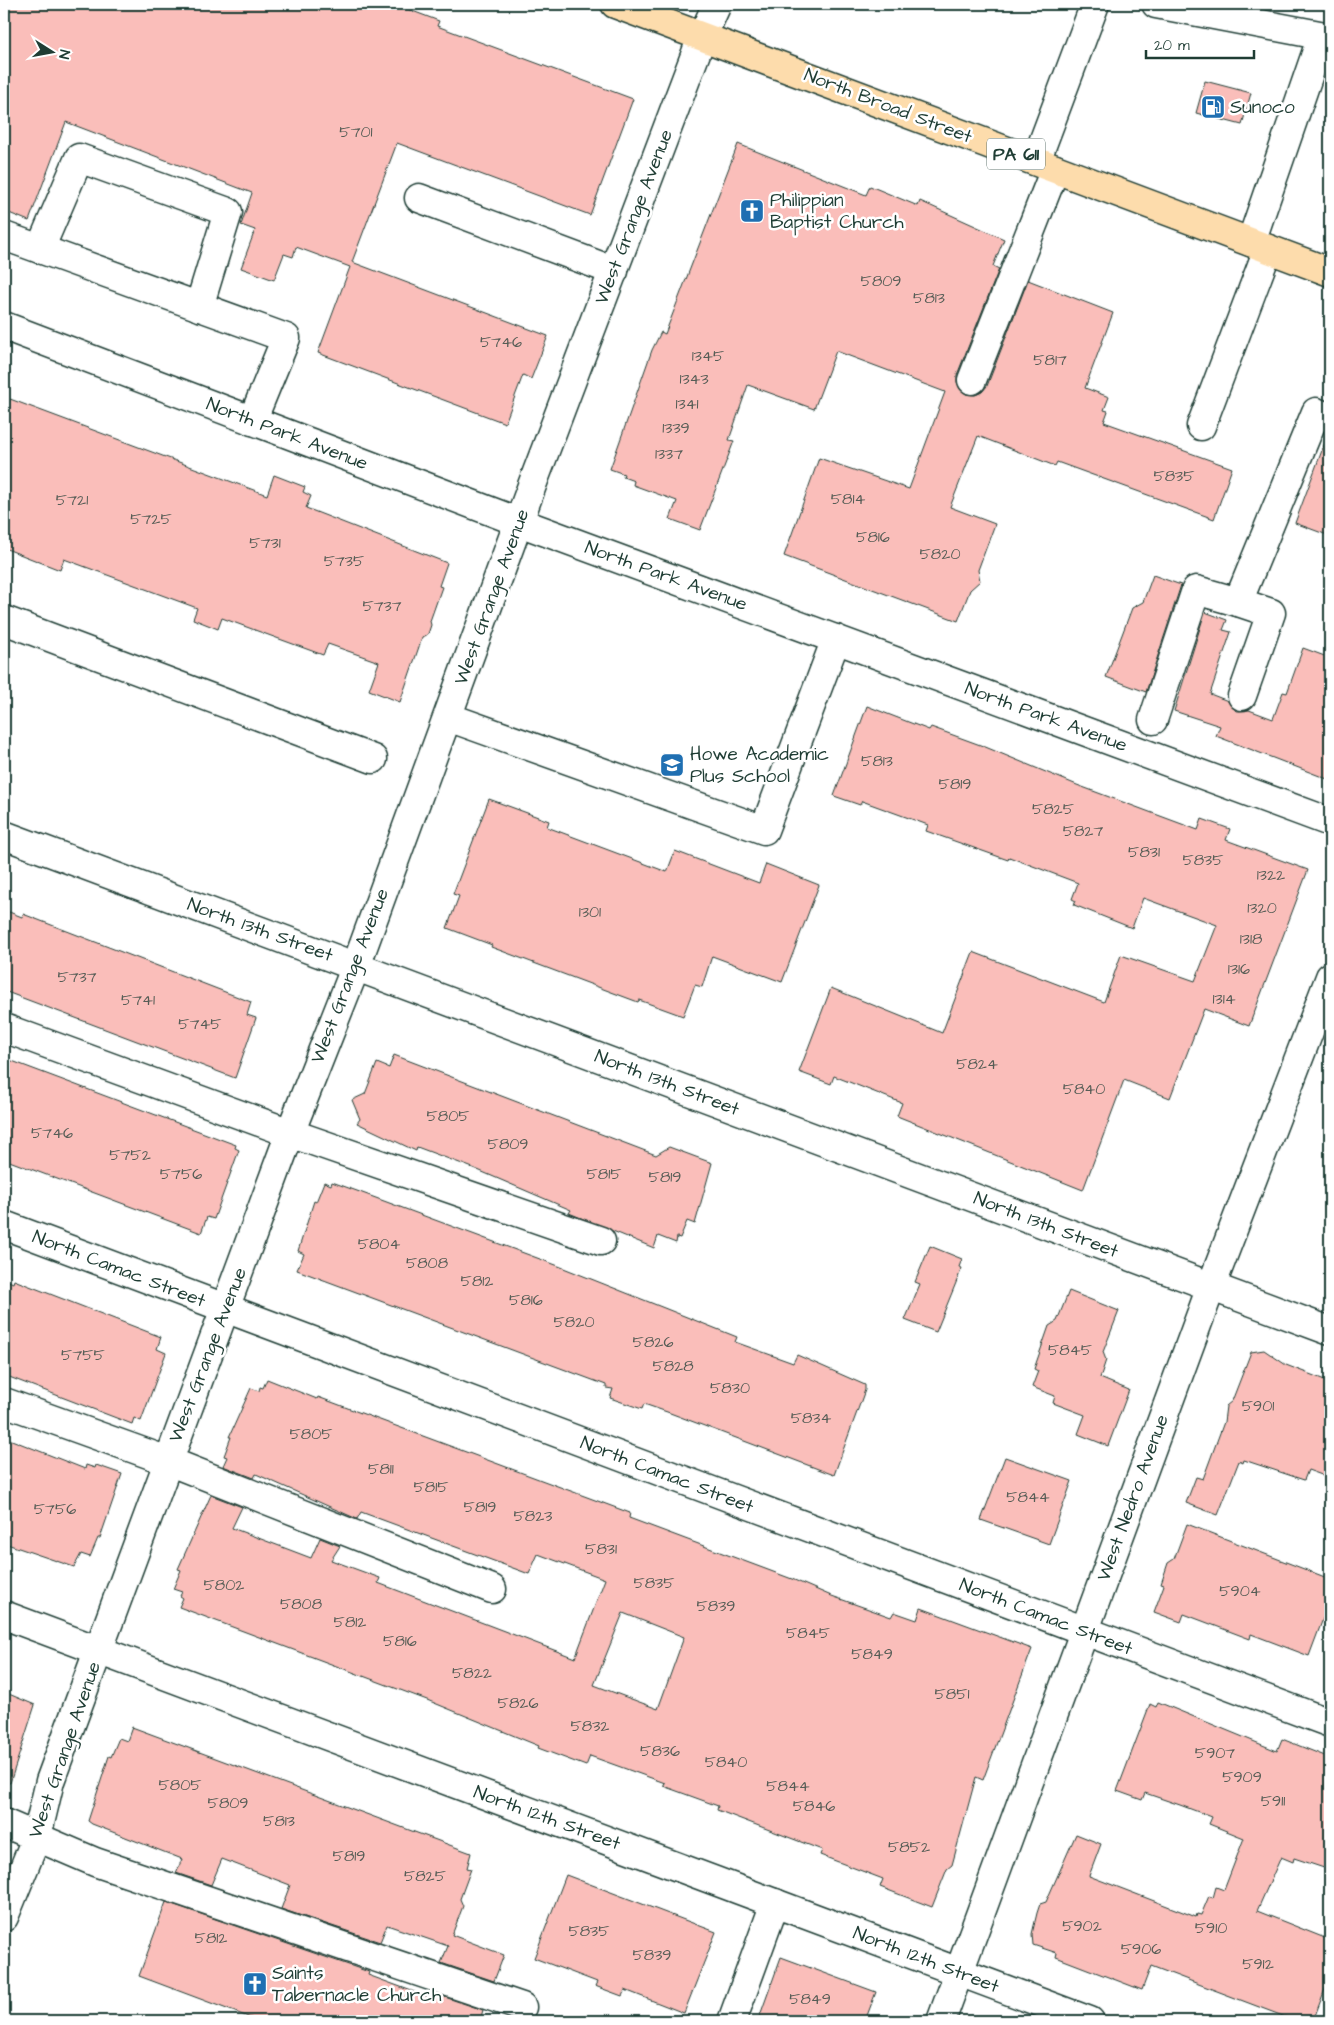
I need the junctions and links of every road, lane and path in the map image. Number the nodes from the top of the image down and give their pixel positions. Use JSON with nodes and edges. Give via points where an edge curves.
{"nodes":[{"id":1,"x":615,"y":4,"type":"edge"},
{"id":2,"x":717,"y":4,"type":"edge"},
{"id":3,"x":1095,"y":4,"type":"edge"},
{"id":4,"x":1156,"y":4,"type":"edge"},
{"id":5,"x":1277,"y":15,"type":"edge"},
{"id":6,"x":702,"y":36,"type":"junction"},
{"id":7,"x":1326,"y":37,"type":"edge"},
{"id":8,"x":1045,"y":165,"type":"junction"},
{"id":9,"x":419,"y":198,"type":"dead end"},
{"id":10,"x":4,"y":236,"type":"edge"},
{"id":11,"x":1260,"y":246,"type":"junction"},
{"id":12,"x":40,"y":249,"type":"junction"},
{"id":13,"x":614,"y":271,"type":"junction"},
{"id":14,"x":1330,"y":272,"type":"edge"},
{"id":15,"x":199,"y":307,"type":"junction"},
{"id":16,"x":4,"y":326,"type":"edge"},
{"id":17,"x":972,"y":380,"type":"dead end"},
{"id":18,"x":1330,"y":418,"type":"edge"},
{"id":19,"x":252,"y":420,"type":"junction"},
{"id":20,"x":1201,"y":426,"type":"dead end"},
{"id":21,"x":519,"y":522,"type":"junction"},
{"id":22,"x":1238,"y":602,"type":"junction"},
{"id":23,"x":4,"y":620,"type":"edge"},
{"id":24,"x":836,"y":639,"type":"junction"},
{"id":25,"x":1242,"y":696,"type":"dead end"},
{"id":26,"x":448,"y":717,"type":"junction"},
{"id":27,"x":1153,"y":720,"type":"dead end"},
{"id":28,"x":373,"y":759,"type":"dead end"},
{"id":29,"x":1330,"y":822,"type":"edge"},
{"id":30,"x":4,"y":835,"type":"edge"},
{"id":31,"x":356,"y":966,"type":"junction"},
{"id":32,"x":1330,"y":977,"type":"edge"},
{"id":33,"x":4,"y":1028,"type":"edge"},
{"id":34,"x":290,"y":1133,"type":"junction"},
{"id":35,"x":4,"y":1225,"type":"edge"},
{"id":36,"x":601,"y":1242,"type":"dead end"},
{"id":37,"x":1211,"y":1286,"type":"junction"},
{"id":38,"x":226,"y":1309,"type":"junction"},
{"id":39,"x":1330,"y":1331,"type":"edge"},
{"id":40,"x":4,"y":1402,"type":"edge"},
{"id":41,"x":168,"y":1461,"type":"junction"},
{"id":42,"x":492,"y":1589,"type":"dead end"},
{"id":43,"x":4,"y":1615,"type":"edge"},
{"id":44,"x":1084,"y":1632,"type":"junction"},
{"id":45,"x":99,"y":1651,"type":"junction"},
{"id":46,"x":1330,"y":1723,"type":"edge"},
{"id":47,"x":4,"y":1823,"type":"edge"},
{"id":48,"x":37,"y":1836,"type":"junction"},
{"id":49,"x":775,"y":1903,"type":"junction"},
{"id":50,"x":4,"y":1918,"type":"edge"},
{"id":51,"x":959,"y":1972,"type":"junction"},
{"id":52,"x":522,"y":2007,"type":"dead end"},
{"id":53,"x":732,"y":2021,"type":"edge"},
{"id":54,"x":941,"y":2021,"type":"edge"},
{"id":55,"x":1090,"y":2021,"type":"edge"}],
"edges":[{"from":1,"to":6,"type":"main road","name":"North Broad Street","number":"PA 611"},
{"from":2,"to":6,"type":"street","name":"West Grange Avenue"},
{"from":3,"to":8,"type":"street"},
{"from":4,"to":5,"type":"street"},
{"from":5,"to":7,"type":"street"},
{"from":6,"to":8,"type":"main road","name":"North Broad Street","number":"PA 611"},
{"from":6,"to":13,"type":"street","name":"West Grange Avenue"},
{"from":7,"to":11,"type":"street"},
{"from":8,"to":11,"type":"main road","name":"North Broad Street","number":"PA 611"},
{"from":8,"to":17,"type":"street"},
{"from":9,"to":13,"type":"street"},
{"from":10,"to":12,"type":"street"},
{"from":11,"to":14,"type":"main road","name":"North Broad Street","number":"PA 611"},
{"from":11,"to":20,"type":"street"},
{"from":12,"to":15,"type":"street"},
{"from":12,"to":15,"type":"street","via":[[79,158],[228,212]]},
{"from":13,"to":21,"type":"street","name":"West Grange Avenue"},
{"from":15,"to":19,"type":"street","via":[[286,338]]},
{"from":16,"to":19,"type":"street","name":"North Park Avenue"},
{"from":18,"to":22,"type":"street","via":[[1316,412]]},
{"from":19,"to":21,"type":"street","name":"North Park Avenue"},
{"from":21,"to":24,"type":"street","name":"North Park Avenue"},
{"from":21,"to":26,"type":"street","name":"West Grange Avenue"},
{"from":22,"to":25,"type":"street","via":[[1271,613]]},
{"from":22,"to":27,"type":"street","via":[[1196,590]]},
{"from":23,"to":28,"type":"street"},
{"from":24,"to":26,"type":"street","via":[[764,830]]},
{"from":24,"to":29,"type":"street","name":"North Park Avenue"},
{"from":26,"to":31,"type":"street","name":"West Grange Avenue"},
{"from":30,"to":31,"type":"street","name":"North 13th Street"},
{"from":31,"to":34,"type":"street","name":"West Grange Avenue"},
{"from":31,"to":37,"type":"street","name":"North 13th Street"},
{"from":32,"to":37,"type":"street","name":"West Nedro Avenue"},
{"from":33,"to":34,"type":"street"},
{"from":34,"to":36,"type":"street"},
{"from":34,"to":38,"type":"street","name":"West Grange Avenue"},
{"from":35,"to":38,"type":"street","name":"North Camac Street"},
{"from":37,"to":39,"type":"street","name":"North 13th Street"},
{"from":37,"to":44,"type":"street","name":"West Nedro Avenue"},
{"from":38,"to":41,"type":"street","name":"West Grange Avenue"},
{"from":38,"to":44,"type":"street","name":"North Camac Street"},
{"from":40,"to":41,"type":"street"},
{"from":41,"to":42,"type":"street"},
{"from":41,"to":45,"type":"street","name":"West Grange Avenue"},
{"from":43,"to":45,"type":"street","name":"North 12th Street"},
{"from":44,"to":46,"type":"street","name":"North Camac Street"},
{"from":44,"to":51,"type":"street","name":"West Nedro Avenue"},
{"from":45,"to":48,"type":"street","name":"West Grange Avenue","via":[[50,1781]]},
{"from":45,"to":49,"type":"street","name":"North 12th Street"},
{"from":47,"to":48,"type":"street"},
{"from":48,"to":50,"type":"street","name":"West Grange Avenue"},
{"from":48,"to":52,"type":"street","via":[[95,1862]]},
{"from":49,"to":51,"type":"street","name":"North 12th Street"},
{"from":49,"to":53,"type":"street"},
{"from":51,"to":54,"type":"street","name":"West Nedro Avenue"},
{"from":51,"to":55,"type":"street","name":"North 12th Street"}]}
